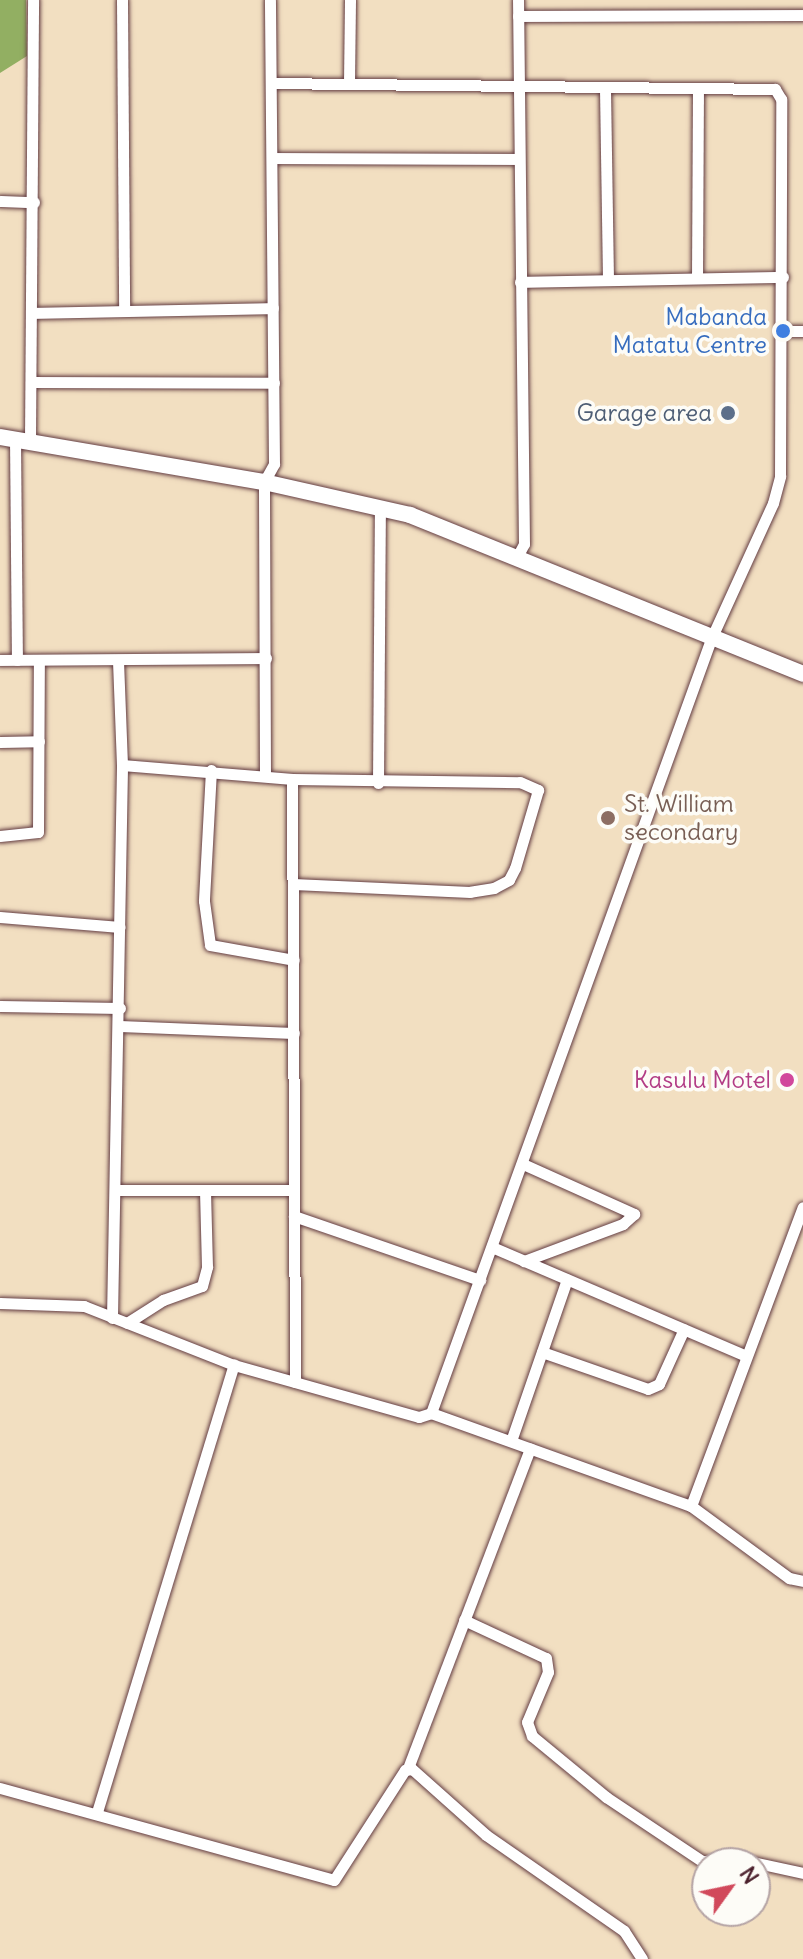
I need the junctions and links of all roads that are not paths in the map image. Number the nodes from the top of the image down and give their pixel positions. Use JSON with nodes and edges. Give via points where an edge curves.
{"nodes":[{"id":1,"x":33,"y":0,"type":"edge"},
{"id":2,"x":122,"y":0,"type":"edge"},
{"id":3,"x":270,"y":0,"type":"edge"},
{"id":4,"x":350,"y":0,"type":"edge"},
{"id":5,"x":518,"y":0,"type":"edge"},
{"id":6,"x":803,"y":15,"type":"edge"},
{"id":7,"x":518,"y":16,"type":"junction"},
{"id":8,"x":271,"y":83,"type":"junction"},
{"id":9,"x":349,"y":83,"type":"junction"},
{"id":10,"x":519,"y":89,"type":"junction"},
{"id":11,"x":605,"y":89,"type":"junction"},
{"id":12,"x":698,"y":89,"type":"junction"},
{"id":13,"x":272,"y":158,"type":"junction"},
{"id":14,"x":519,"y":159,"type":"junction"},
{"id":15,"x":0,"y":201,"type":"edge"},
{"id":16,"x":34,"y":202,"type":"junction"},
{"id":17,"x":783,"y":277,"type":"junction"},
{"id":18,"x":697,"y":278,"type":"junction"},
{"id":19,"x":608,"y":280,"type":"junction"},
{"id":20,"x":520,"y":282,"type":"junction"},
{"id":21,"x":273,"y":308,"type":"junction"},
{"id":22,"x":124,"y":311,"type":"junction"},
{"id":23,"x":34,"y":313,"type":"junction"},
{"id":24,"x":783,"y":331,"type":"junction"},
{"id":25,"x":803,"y":331,"type":"edge"},
{"id":26,"x":34,"y":382,"type":"junction"},
{"id":27,"x":274,"y":383,"type":"junction"},
{"id":28,"x":15,"y":438,"type":"edge"},
{"id":29,"x":264,"y":482,"type":"junction"},
{"id":30,"x":380,"y":508,"type":"junction"},
{"id":31,"x":517,"y":557,"type":"junction"},
{"id":32,"x":711,"y":639,"type":"junction"},
{"id":33,"x":266,"y":658,"type":"junction"},
{"id":34,"x":0,"y":660,"type":"edge"},
{"id":35,"x":17,"y":660,"type":"junction"},
{"id":36,"x":39,"y":660,"type":"junction"},
{"id":37,"x":118,"y":662,"type":"junction"},
{"id":38,"x":803,"y":674,"type":"edge"},
{"id":39,"x":39,"y":741,"type":"junction"},
{"id":40,"x":0,"y":742,"type":"edge"},
{"id":41,"x":122,"y":765,"type":"junction"},
{"id":42,"x":211,"y":770,"type":"junction"},
{"id":43,"x":265,"y":776,"type":"junction"},
{"id":44,"x":292,"y":779,"type":"junction"},
{"id":45,"x":378,"y":783,"type":"junction"},
{"id":46,"x":0,"y":836,"type":"edge"},
{"id":47,"x":293,"y":884,"type":"junction"},
{"id":48,"x":0,"y":917,"type":"edge"},
{"id":49,"x":120,"y":927,"type":"junction"},
{"id":50,"x":294,"y":960,"type":"junction"},
{"id":51,"x":0,"y":1006,"type":"edge"},
{"id":52,"x":120,"y":1008,"type":"junction"},
{"id":53,"x":119,"y":1026,"type":"junction"},
{"id":54,"x":294,"y":1033,"type":"junction"},
{"id":55,"x":523,"y":1164,"type":"junction"},
{"id":56,"x":117,"y":1190,"type":"junction"},
{"id":57,"x":294,"y":1190,"type":"junction"},
{"id":58,"x":205,"y":1191,"type":"junction"},
{"id":59,"x":803,"y":1207,"type":"edge"},
{"id":60,"x":294,"y":1216,"type":"junction"},
{"id":61,"x":492,"y":1247,"type":"junction"},
{"id":62,"x":524,"y":1261,"type":"junction"},
{"id":63,"x":567,"y":1279,"type":"junction"},
{"id":64,"x":480,"y":1280,"type":"junction"},
{"id":65,"x":0,"y":1303,"type":"edge"},
{"id":66,"x":112,"y":1318,"type":"junction"},
{"id":67,"x":127,"y":1323,"type":"junction"},
{"id":68,"x":684,"y":1329,"type":"junction"},
{"id":69,"x":542,"y":1352,"type":"junction"},
{"id":70,"x":744,"y":1355,"type":"junction"},
{"id":71,"x":234,"y":1365,"type":"junction"},
{"id":72,"x":295,"y":1382,"type":"junction"},
{"id":73,"x":431,"y":1413,"type":"junction"},
{"id":74,"x":511,"y":1441,"type":"junction"},
{"id":75,"x":530,"y":1449,"type":"junction"},
{"id":76,"x":691,"y":1506,"type":"junction"},
{"id":77,"x":803,"y":1581,"type":"edge"},
{"id":78,"x":464,"y":1620,"type":"junction"},
{"id":79,"x":408,"y":1768,"type":"junction"},
{"id":80,"x":0,"y":1788,"type":"edge"},
{"id":81,"x":97,"y":1812,"type":"junction"},
{"id":82,"x":803,"y":1873,"type":"edge"},
{"id":83,"x":642,"y":1959,"type":"edge"}],
"edges":[{"from":1,"to":16,"type":"street"},
{"from":2,"to":22,"type":"street"},
{"from":3,"to":8,"type":"street"},
{"from":4,"to":9,"type":"street"},
{"from":5,"to":7,"type":"street"},
{"from":6,"to":7,"type":"street"},
{"from":7,"to":10,"type":"street"},
{"from":8,"to":9,"type":"street"},
{"from":8,"to":13,"type":"street"},
{"from":9,"to":10,"type":"street","via":[[511,84]]},
{"from":10,"to":11,"type":"street"},
{"from":10,"to":14,"type":"street"},
{"from":11,"to":12,"type":"street"},
{"from":11,"to":19,"type":"street"},
{"from":12,"to":17,"type":"street","via":[[779,93]]},
{"from":12,"to":18,"type":"street"},
{"from":13,"to":14,"type":"street"},
{"from":13,"to":21,"type":"street"},
{"from":14,"to":20,"type":"street"},
{"from":15,"to":16,"type":"street"},
{"from":16,"to":23,"type":"street"},
{"from":17,"to":18,"type":"street"},
{"from":17,"to":24,"type":"street"},
{"from":18,"to":19,"type":"street"},
{"from":19,"to":20,"type":"street"},
{"from":20,"to":31,"type":"street","via":[[524,544]]},
{"from":21,"to":22,"type":"street"},
{"from":21,"to":27,"type":"street"},
{"from":22,"to":23,"type":"street"},
{"from":23,"to":26,"type":"street"},
{"from":24,"to":25,"type":"street"},
{"from":24,"to":32,"type":"street","via":[[780,476],[773,503]]},
{"from":26,"to":27,"type":"street"},
{"from":26,"to":28,"type":"street"},
{"from":27,"to":29,"type":"street","via":[[274,464]]},
{"from":28,"to":29,"type":"highway"},
{"from":28,"to":35,"type":"street"},
{"from":29,"to":30,"type":"highway"},
{"from":29,"to":33,"type":"street"},
{"from":30,"to":31,"type":"highway"},
{"from":30,"to":45,"type":"street"},
{"from":31,"to":32,"type":"highway"},
{"from":32,"to":38,"type":"highway"},
{"from":32,"to":55,"type":"street"},
{"from":33,"to":37,"type":"street"},
{"from":33,"to":43,"type":"street"},
{"from":34,"to":35,"type":"street"},
{"from":35,"to":36,"type":"street"},
{"from":36,"to":37,"type":"street"},
{"from":36,"to":39,"type":"street"},
{"from":37,"to":41,"type":"street"},
{"from":39,"to":40,"type":"street"},
{"from":39,"to":46,"type":"street","via":[[38,832]]},
{"from":41,"to":42,"type":"street"},
{"from":41,"to":49,"type":"street"},
{"from":42,"to":43,"type":"street"},
{"from":42,"to":50,"type":"street","via":[[204,901],[210,945]]},
{"from":43,"to":44,"type":"street"},
{"from":44,"to":45,"type":"street"},
{"from":44,"to":47,"type":"street"},
{"from":45,"to":47,"type":"street","via":[[520,782],[538,790],[509,880],[470,892]]},
{"from":47,"to":50,"type":"street"},
{"from":48,"to":49,"type":"street"},
{"from":49,"to":52,"type":"street"},
{"from":50,"to":54,"type":"street"},
{"from":51,"to":52,"type":"street"},
{"from":52,"to":53,"type":"street"},
{"from":53,"to":54,"type":"street"},
{"from":53,"to":56,"type":"street"},
{"from":54,"to":57,"type":"street"},
{"from":55,"to":61,"type":"street"},
{"from":55,"to":62,"type":"street","via":[[634,1214],[623,1224]]},
{"from":56,"to":58,"type":"street"},
{"from":56,"to":66,"type":"street"},
{"from":57,"to":58,"type":"street"},
{"from":57,"to":60,"type":"street"},
{"from":58,"to":67,"type":"street","via":[[207,1267],[202,1286],[163,1300]]},
{"from":59,"to":70,"type":"street"},
{"from":60,"to":64,"type":"street"},
{"from":60,"to":72,"type":"street"},
{"from":61,"to":62,"type":"street"},
{"from":61,"to":64,"type":"street"},
{"from":62,"to":63,"type":"street"},
{"from":63,"to":68,"type":"street"},
{"from":63,"to":69,"type":"street"},
{"from":64,"to":73,"type":"street"},
{"from":65,"to":66,"type":"street","via":[[84,1306]]},
{"from":66,"to":67,"type":"street"},
{"from":67,"to":71,"type":"street"},
{"from":68,"to":69,"type":"street","via":[[659,1384],[648,1389]]},
{"from":68,"to":70,"type":"street"},
{"from":69,"to":74,"type":"street"},
{"from":70,"to":76,"type":"street"},
{"from":71,"to":72,"type":"street"},
{"from":71,"to":81,"type":"street"},
{"from":72,"to":73,"type":"street","via":[[419,1417]]},
{"from":73,"to":74,"type":"street"},
{"from":74,"to":75,"type":"street"},
{"from":75,"to":76,"type":"street","via":[[563,1456]]},
{"from":75,"to":78,"type":"street"},
{"from":76,"to":77,"type":"street","via":[[789,1578]]},
{"from":78,"to":79,"type":"street"},
{"from":78,"to":82,"type":"street","via":[[546,1658],[548,1672],[527,1722],[532,1736],[606,1797],[702,1861],[748,1861]]},
{"from":79,"to":81,"type":"street","via":[[334,1880]]},
{"from":79,"to":83,"type":"street","via":[[528,1867],[624,1931]]},
{"from":80,"to":81,"type":"street"}]}
